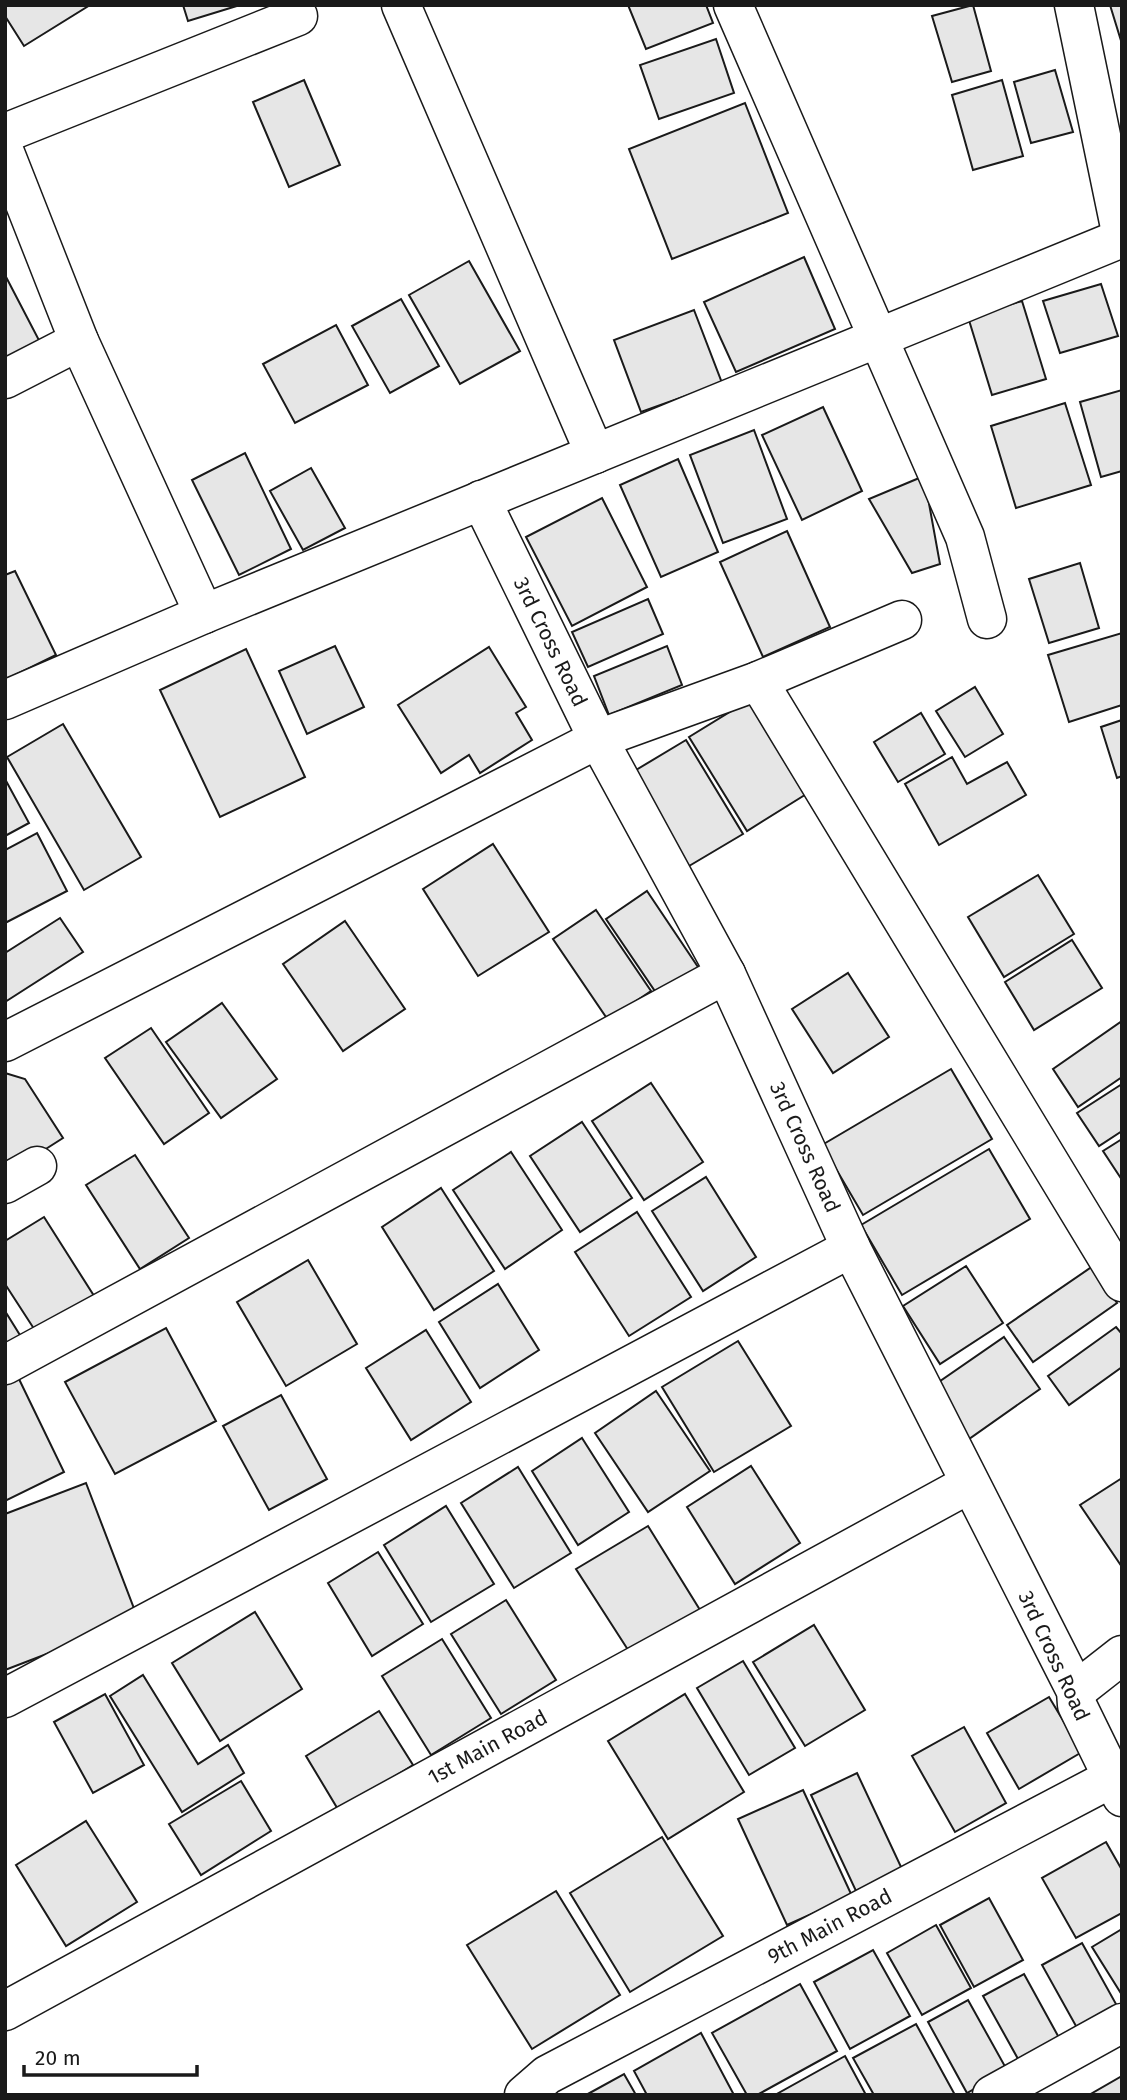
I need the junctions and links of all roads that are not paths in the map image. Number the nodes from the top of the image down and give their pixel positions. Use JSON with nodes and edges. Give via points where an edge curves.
{"nodes":[{"id":1,"x":401,"y":5,"type":"edge"},
{"id":2,"x":733,"y":5,"type":"edge"},
{"id":3,"x":1074,"y":5,"type":"edge"},
{"id":4,"x":298,"y":16,"type":"dead end"},
{"id":5,"x":5,"y":133,"type":"edge"},
{"id":6,"x":5,"y":153,"type":"edge"},
{"id":7,"x":1122,"y":238,"type":"edge"},
{"id":8,"x":877,"y":338,"type":"junction"},
{"id":9,"x":79,"y":341,"type":"junction"},
{"id":10,"x":5,"y":379,"type":"edge"},
{"id":11,"x":595,"y":454,"type":"junction"},
{"id":12,"x":481,"y":500,"type":"junction"},
{"id":13,"x":204,"y":614,"type":"junction"},
{"id":14,"x":988,"y":619,"type":"dead end"},
{"id":15,"x":902,"y":620,"type":"dead end"},
{"id":16,"x":758,"y":681,"type":"junction"},
{"id":17,"x":5,"y":700,"type":"edge"},
{"id":18,"x":598,"y":739,"type":"junction"},
{"id":19,"x":726,"y":974,"type":"junction"},
{"id":20,"x":6,"y":1039,"type":"edge"},
{"id":21,"x":851,"y":1248,"type":"junction"},
{"id":22,"x":1122,"y":1282,"type":"edge"},
{"id":23,"x":5,"y":1365,"type":"edge"},
{"id":24,"x":969,"y":1484,"type":"junction"},
{"id":25,"x":1122,"y":1655,"type":"edge"},
{"id":26,"x":1076,"y":1691,"type":"junction"},
{"id":27,"x":5,"y":1698,"type":"edge"},
{"id":28,"x":1117,"y":1788,"type":"edge"},
{"id":29,"x":5,"y":2011,"type":"edge"},
{"id":30,"x":1122,"y":2023,"type":"edge"},
{"id":31,"x":536,"y":2085,"type":"edge"},
{"id":32,"x":992,"y":2095,"type":"edge"}],
"edges":[{"from":1,"to":11,"type":"street"},
{"from":2,"to":8,"type":"street"},
{"from":3,"to":7,"type":"street"},
{"from":4,"to":5,"type":"street"},
{"from":6,"to":9,"type":"street"},
{"from":7,"to":8,"type":"street"},
{"from":8,"to":11,"type":"street"},
{"from":8,"to":14,"type":"street","via":[[965,537]]},
{"from":9,"to":10,"type":"street"},
{"from":9,"to":13,"type":"street"},
{"from":11,"to":12,"type":"street"},
{"from":12,"to":13,"type":"street"},
{"from":12,"to":18,"type":"street","name":"3rd Cross Road"},
{"from":13,"to":17,"type":"street"},
{"from":15,"to":16,"type":"street"},
{"from":16,"to":18,"type":"street"},
{"from":16,"to":22,"type":"street"},
{"from":18,"to":19,"type":"street","name":"3rd Cross Road"},
{"from":18,"to":20,"type":"street"},
{"from":19,"to":21,"type":"street","name":"3rd Cross Road"},
{"from":19,"to":23,"type":"street"},
{"from":21,"to":24,"type":"street","name":"3rd Cross Road"},
{"from":21,"to":27,"type":"street"},
{"from":24,"to":26,"type":"street","name":"3rd Cross Road"},
{"from":24,"to":29,"type":"street","name":"1st Main Road"},
{"from":25,"to":26,"type":"street"},
{"from":26,"to":28,"type":"street","name":"3rd Cross Road","via":[[1077,1705]]},
{"from":28,"to":31,"type":"street","name":"9th Main Road"},
{"from":30,"to":32,"type":"street"}]}
